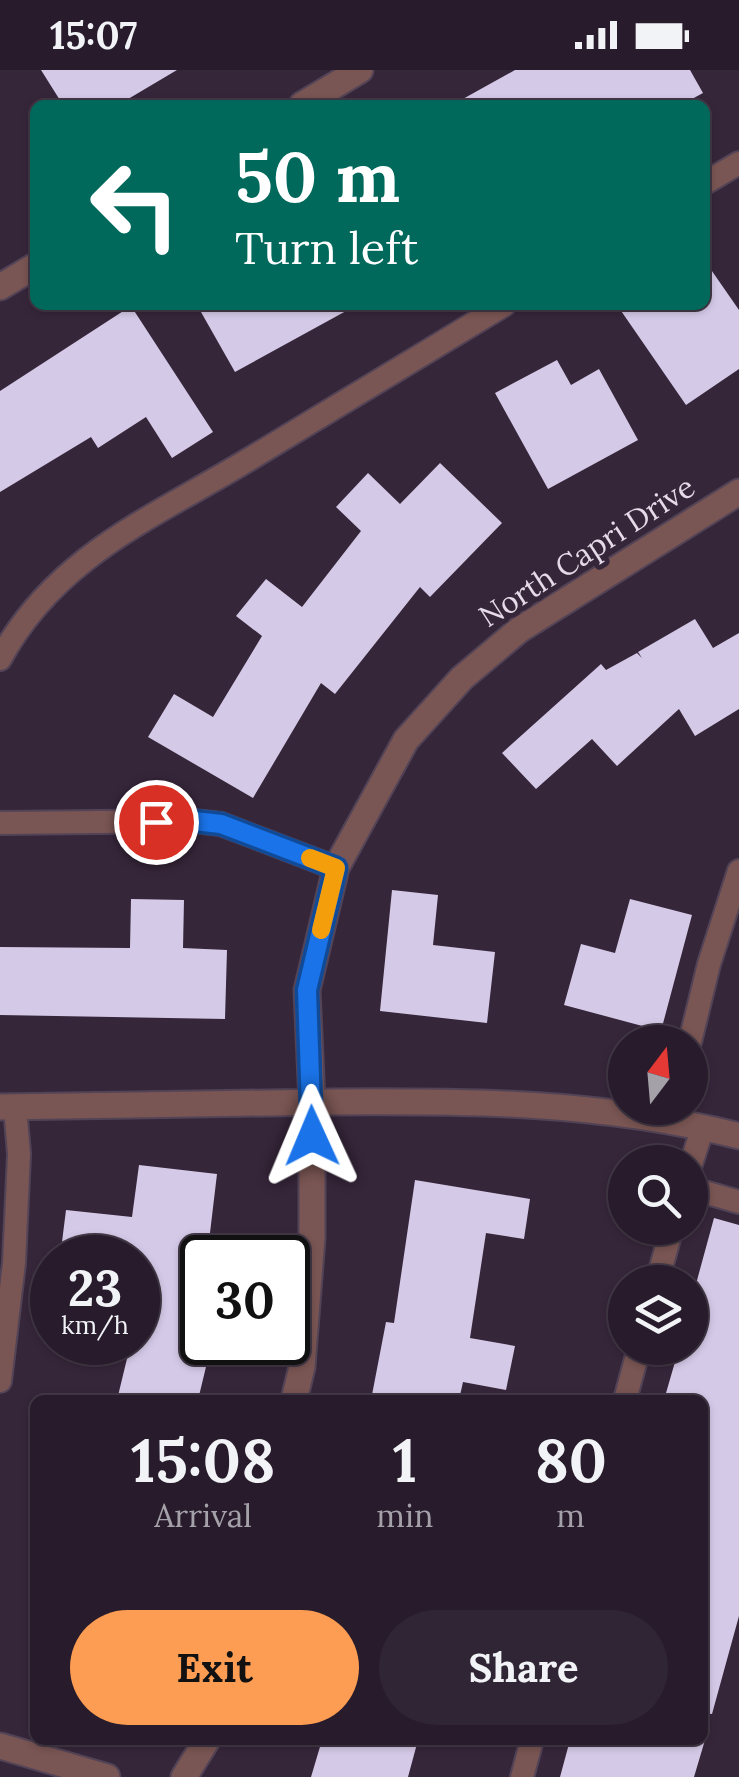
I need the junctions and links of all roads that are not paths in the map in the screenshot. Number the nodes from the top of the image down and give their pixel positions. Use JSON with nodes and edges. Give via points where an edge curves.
{"nodes":[{"id":1,"x":360,"y":70,"type":"edge"},
{"id":2,"x":310,"y":100,"type":"edge"},
{"id":3,"x":739,"y":163,"type":"edge"},
{"id":4,"x":710,"y":180,"type":"edge"},
{"id":5,"x":30,"y":269,"type":"edge"},
{"id":6,"x":0,"y":287,"type":"edge"},
{"id":7,"x":496,"y":310,"type":"edge"},
{"id":8,"x":739,"y":492,"type":"edge"},
{"id":9,"x":0,"y":659,"type":"edge"},
{"id":10,"x":0,"y":823,"type":"edge"},
{"id":11,"x":336,"y":868,"type":"junction"},
{"id":12,"x":739,"y":871,"type":"edge"},
{"id":13,"x":694,"y":1025,"type":"edge"},
{"id":14,"x":312,"y":1102,"type":"junction"},
{"id":15,"x":8,"y":1107,"type":"edge"},
{"id":16,"x":608,"y":1109,"type":"edge"},
{"id":17,"x":698,"y":1125,"type":"edge"},
{"id":18,"x":703,"y":1127,"type":"junction"},
{"id":19,"x":739,"y":1136,"type":"edge"},
{"id":20,"x":697,"y":1145,"type":"edge"},
{"id":21,"x":708,"y":1193,"type":"edge"},
{"id":22,"x":739,"y":1202,"type":"edge"},
{"id":23,"x":635,"y":1365,"type":"edge"},
{"id":24,"x":0,"y":1381,"type":"edge"},
{"id":25,"x":295,"y":1395,"type":"edge"},
{"id":26,"x":626,"y":1395,"type":"edge"},
{"id":27,"x":204,"y":1745,"type":"edge"},
{"id":28,"x":531,"y":1745,"type":"edge"},
{"id":29,"x":0,"y":1746,"type":"edge"},
{"id":30,"x":107,"y":1777,"type":"edge"},
{"id":31,"x":184,"y":1777,"type":"edge"},
{"id":32,"x":522,"y":1777,"type":"edge"}],
"edges":[{"from":1,"to":2,"type":"street"},
{"from":3,"to":4,"type":"lane"},
{"from":5,"to":6,"type":"street"},
{"from":7,"to":9,"type":"lane","via":[[85,560],[43,596]]},
{"from":8,"to":11,"type":"street","name":"North Capri Drive","via":[[519,630],[462,678],[406,740]]},
{"from":10,"to":11,"type":"lane","via":[[221,824]]},
{"from":11,"to":14,"type":"street","name":"North Capri Drive","via":[[307,990]]},
{"from":12,"to":13,"type":"lane"},
{"from":14,"to":15,"type":"street"},
{"from":14,"to":16,"type":"street"},
{"from":14,"to":25,"type":"street","name":"North Capri Drive","via":[[312,1238]]},
{"from":15,"to":24,"type":"lane","via":[[19,1154]]},
{"from":17,"to":18,"type":"street"},
{"from":18,"to":19,"type":"street"},
{"from":18,"to":20,"type":"lane"},
{"from":21,"to":22,"type":"lane"},
{"from":23,"to":26,"type":"lane"},
{"from":27,"to":31,"type":"street"},
{"from":28,"to":32,"type":"lane"},
{"from":29,"to":30,"type":"street"}]}
